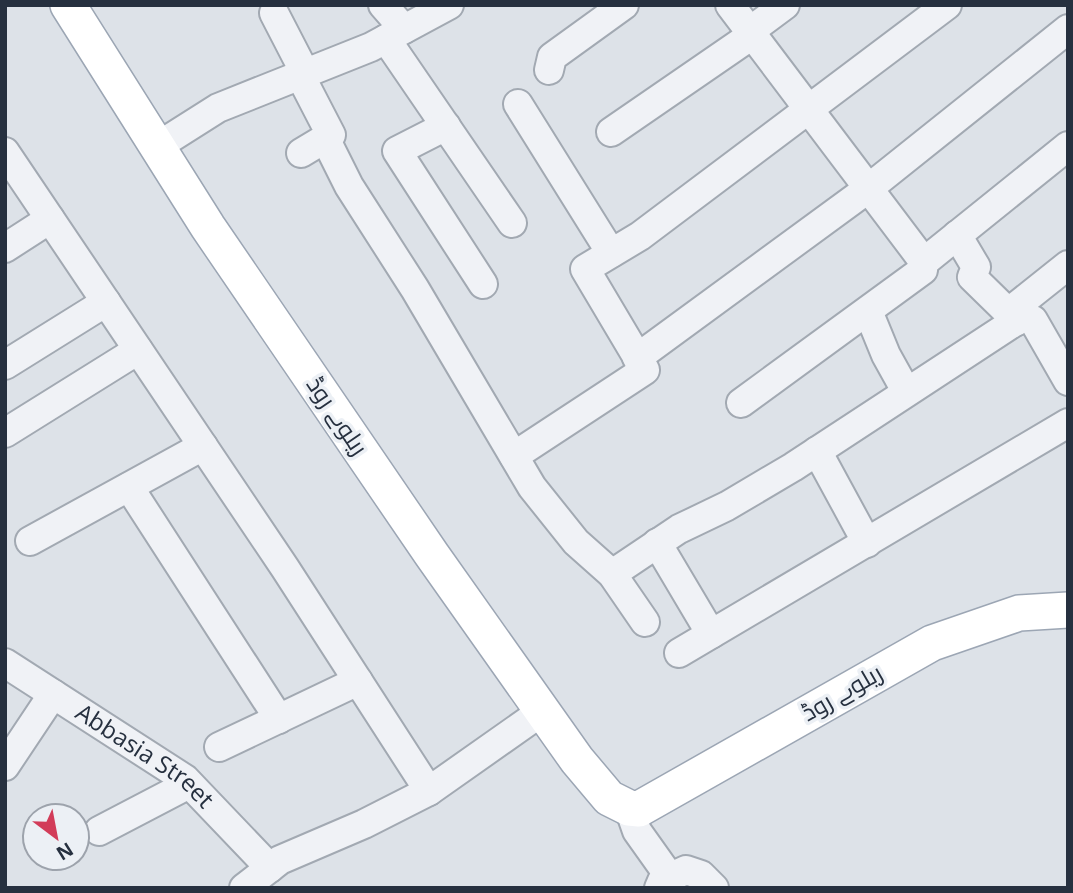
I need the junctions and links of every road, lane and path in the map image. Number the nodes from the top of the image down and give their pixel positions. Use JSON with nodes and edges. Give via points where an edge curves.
{"nodes":[{"id":1,"x":383,"y":5,"type":"edge"},
{"id":2,"x":449,"y":5,"type":"edge"},
{"id":3,"x":624,"y":5,"type":"edge"},
{"id":4,"x":730,"y":5,"type":"edge"},
{"id":5,"x":785,"y":5,"type":"edge"},
{"id":6,"x":947,"y":5,"type":"edge"},
{"id":7,"x":79,"y":9,"type":"edge"},
{"id":8,"x":274,"y":13,"type":"dead end"},
{"id":9,"x":1068,"y":29,"type":"edge"},
{"id":10,"x":751,"y":33,"type":"junction"},
{"id":11,"x":395,"y":34,"type":"junction"},
{"id":12,"x":549,"y":70,"type":"dead end"},
{"id":13,"x":304,"y":76,"type":"junction"},
{"id":14,"x":518,"y":104,"type":"dead end"},
{"id":15,"x":810,"y":110,"type":"junction"},
{"id":16,"x":446,"y":126,"type":"junction"},
{"id":17,"x":611,"y":132,"type":"dead end"},
{"id":18,"x":325,"y":138,"type":"junction"},
{"id":19,"x":158,"y":146,"type":"junction"},
{"id":20,"x":1068,"y":146,"type":"edge"},
{"id":21,"x":5,"y":152,"type":"edge"},
{"id":22,"x":301,"y":153,"type":"dead end"},
{"id":23,"x":869,"y":188,"type":"junction"},
{"id":24,"x":50,"y":219,"type":"junction"},
{"id":25,"x":512,"y":223,"type":"dead end"},
{"id":26,"x":957,"y":235,"type":"junction"},
{"id":27,"x":5,"y":248,"type":"edge"},
{"id":28,"x":611,"y":253,"type":"junction"},
{"id":29,"x":924,"y":262,"type":"junction"},
{"id":30,"x":1068,"y":265,"type":"edge"},
{"id":31,"x":483,"y":284,"type":"dead end"},
{"id":32,"x":106,"y":302,"type":"junction"},
{"id":33,"x":868,"y":310,"type":"junction"},
{"id":34,"x":1019,"y":319,"type":"junction"},
{"id":35,"x":138,"y":350,"type":"junction"},
{"id":36,"x":637,"y":358,"type":"junction"},
{"id":37,"x":5,"y":365,"type":"edge"},
{"id":38,"x":1068,"y":381,"type":"edge"},
{"id":39,"x":906,"y":391,"type":"junction"},
{"id":40,"x":741,"y":403,"type":"dead end"},
{"id":41,"x":1068,"y":423,"type":"edge"},
{"id":42,"x":5,"y":433,"type":"edge"},
{"id":43,"x":203,"y":446,"type":"junction"},
{"id":44,"x":817,"y":451,"type":"junction"},
{"id":45,"x":514,"y":456,"type":"junction"},
{"id":46,"x":129,"y":487,"type":"junction"},
{"id":47,"x":30,"y":541,"type":"dead end"},
{"id":48,"x":657,"y":543,"type":"junction"},
{"id":49,"x":867,"y":543,"type":"junction"},
{"id":50,"x":612,"y":574,"type":"junction"},
{"id":51,"x":1068,"y":610,"type":"edge"},
{"id":52,"x":645,"y":622,"type":"dead end"},
{"id":53,"x":711,"y":634,"type":"junction"},
{"id":54,"x":679,"y":653,"type":"dead end"},
{"id":55,"x":5,"y":663,"type":"edge"},
{"id":56,"x":358,"y":681,"type":"junction"},
{"id":57,"x":53,"y":694,"type":"junction"},
{"id":58,"x":544,"y":710,"type":"junction"},
{"id":59,"x":279,"y":719,"type":"junction"},
{"id":60,"x":219,"y":747,"type":"dead end"},
{"id":61,"x":5,"y":766,"type":"edge"},
{"id":62,"x":189,"y":783,"type":"junction"},
{"id":63,"x":429,"y":791,"type":"junction"},
{"id":64,"x":629,"y":808,"type":"junction"},
{"id":65,"x":99,"y":831,"type":"dead end"},
{"id":66,"x":270,"y":868,"type":"junction"},
{"id":67,"x":664,"y":882,"type":"edge"},
{"id":68,"x":244,"y":888,"type":"edge"},
{"id":69,"x":714,"y":888,"type":"edge"}],
"edges":[{"from":1,"to":11,"type":"street"},
{"from":2,"to":11,"type":"street"},
{"from":3,"to":12,"type":"street","via":[[552,57]]},
{"from":4,"to":10,"type":"street"},
{"from":5,"to":10,"type":"street"},
{"from":6,"to":15,"type":"street"},
{"from":7,"to":19,"type":"main road","name":"ریلوے روڈ"},
{"from":8,"to":13,"type":"street"},
{"from":9,"to":23,"type":"street"},
{"from":10,"to":15,"type":"street"},
{"from":10,"to":17,"type":"street"},
{"from":11,"to":13,"type":"street"},
{"from":11,"to":16,"type":"street"},
{"from":13,"to":18,"type":"street","via":[[331,135]]},
{"from":13,"to":19,"type":"street","via":[[218,108]]},
{"from":14,"to":28,"type":"street"},
{"from":15,"to":23,"type":"street"},
{"from":15,"to":28,"type":"street"},
{"from":16,"to":25,"type":"street"},
{"from":16,"to":31,"type":"street","via":[[397,152]]},
{"from":18,"to":22,"type":"street"},
{"from":18,"to":45,"type":"street","via":[[349,186]]},
{"from":19,"to":58,"type":"main road","name":"ریلوے روڈ","via":[[208,227],[432,555]]},
{"from":20,"to":26,"type":"street"},
{"from":21,"to":24,"type":"street"},
{"from":23,"to":29,"type":"street"},
{"from":23,"to":36,"type":"street"},
{"from":24,"to":27,"type":"street"},
{"from":24,"to":32,"type":"street"},
{"from":26,"to":29,"type":"street"},
{"from":26,"to":34,"type":"street","via":[[976,267],[972,277]]},
{"from":28,"to":36,"type":"street","via":[[585,269]]},
{"from":29,"to":33,"type":"street","via":[[923,270]]},
{"from":30,"to":34,"type":"street","via":[[1014,308]]},
{"from":32,"to":35,"type":"street"},
{"from":32,"to":37,"type":"street"},
{"from":33,"to":39,"type":"street"},
{"from":33,"to":40,"type":"street"},
{"from":34,"to":38,"type":"street","via":[[1032,320]]},
{"from":34,"to":39,"type":"street"},
{"from":35,"to":42,"type":"street"},
{"from":35,"to":43,"type":"street"},
{"from":36,"to":45,"type":"street","via":[[645,370]]},
{"from":39,"to":44,"type":"street"},
{"from":41,"to":49,"type":"street"},
{"from":43,"to":46,"type":"street"},
{"from":43,"to":56,"type":"street"},
{"from":44,"to":48,"type":"street"},
{"from":44,"to":49,"type":"street"},
{"from":45,"to":50,"type":"street","via":[[532,487],[576,542]]},
{"from":46,"to":47,"type":"street"},
{"from":46,"to":59,"type":"street"},
{"from":48,"to":50,"type":"street"},
{"from":48,"to":53,"type":"street"},
{"from":49,"to":53,"type":"street"},
{"from":50,"to":52,"type":"street"},
{"from":51,"to":64,"type":"main road","name":"ریلوے روڈ","via":[[1019,613],[932,643],[648,805]]},
{"from":53,"to":54,"type":"street"},
{"from":55,"to":57,"type":"street","name":"Abbasia Street"},
{"from":56,"to":59,"type":"street"},
{"from":56,"to":63,"type":"street"},
{"from":57,"to":61,"type":"street"},
{"from":57,"to":62,"type":"street","name":"Abbasia Street"},
{"from":58,"to":63,"type":"street"},
{"from":58,"to":64,"type":"main road","name":"ریلوے روڈ","via":[[609,798]]},
{"from":59,"to":60,"type":"street"},
{"from":62,"to":65,"type":"street"},
{"from":62,"to":66,"type":"street","name":"Abbasia Street"},
{"from":63,"to":66,"type":"street"},
{"from":64,"to":67,"type":"street"},
{"from":66,"to":68,"type":"street"},
{"from":67,"to":69,"type":"street","via":[[681,870],[691,870]]}]}
